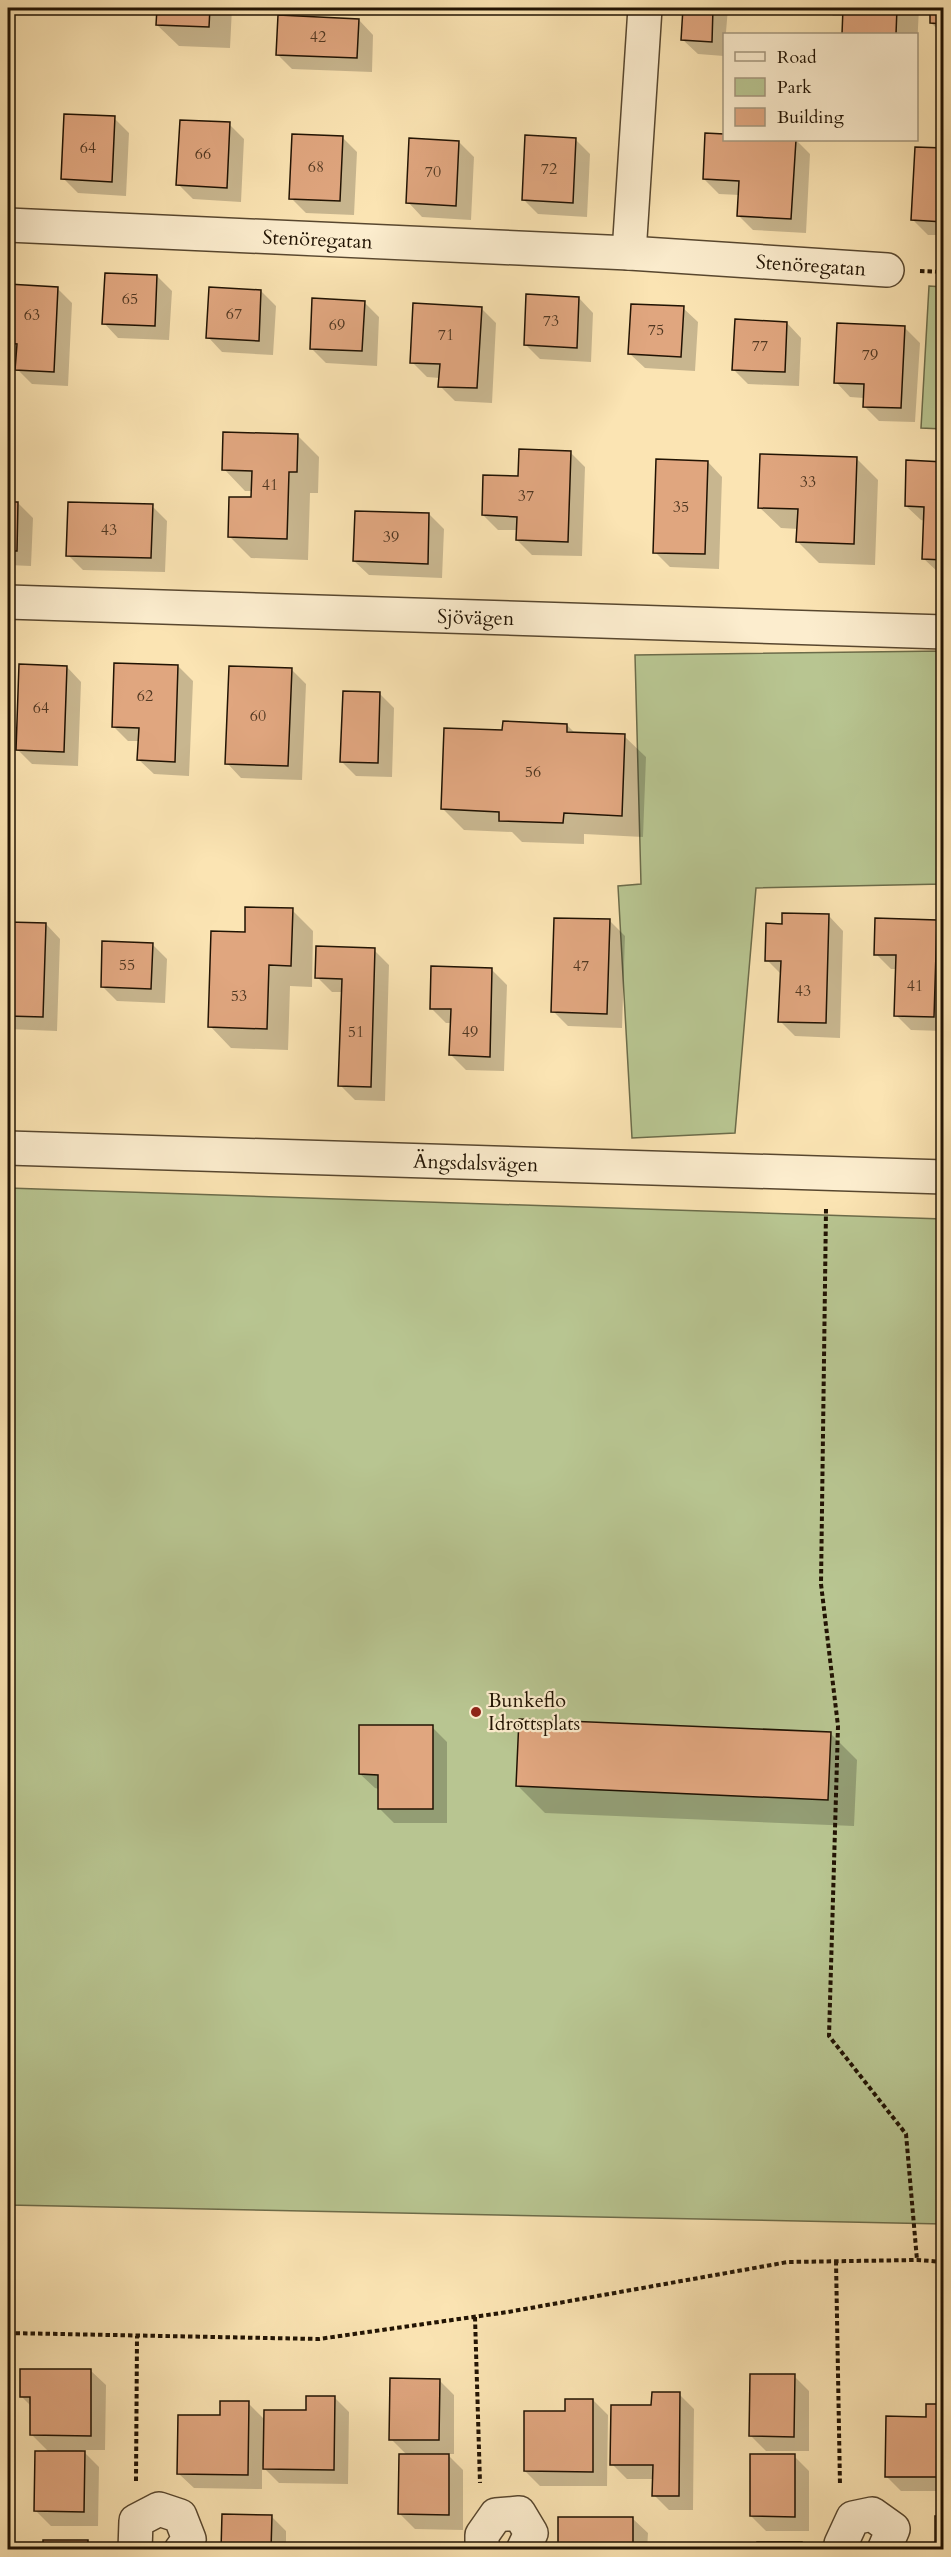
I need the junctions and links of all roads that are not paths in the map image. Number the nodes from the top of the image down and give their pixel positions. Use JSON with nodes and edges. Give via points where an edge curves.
{"nodes":[{"id":1,"x":645,"y":8,"type":"edge"},
{"id":2,"x":8,"y":225,"type":"edge"},
{"id":3,"x":629,"y":252,"type":"junction"},
{"id":4,"x":886,"y":270,"type":"dead end"},
{"id":5,"x":8,"y":602,"type":"edge"},
{"id":6,"x":944,"y":632,"type":"edge"},
{"id":7,"x":8,"y":1148,"type":"edge"},
{"id":8,"x":944,"y":1177,"type":"edge"},
{"id":9,"x":136,"y":2535,"type":"edge"},
{"id":10,"x":482,"y":2542,"type":"edge"},
{"id":11,"x":181,"y":2550,"type":"edge"},
{"id":12,"x":523,"y":2550,"type":"edge"},
{"id":13,"x":841,"y":2550,"type":"edge"},
{"id":14,"x":884,"y":2550,"type":"edge"}],
"edges":[{"from":1,"to":3,"type":"street"},
{"from":2,"to":3,"type":"street","name":"Stenöregatan"},
{"from":3,"to":4,"type":"street","name":"Stenöregatan"},
{"from":5,"to":6,"type":"street","name":"Sjövägen"},
{"from":7,"to":8,"type":"street","name":"Ängsdalsvägen"},
{"from":9,"to":11,"type":"street","via":[[159,2509],[180,2516],[189,2539]]},
{"from":10,"to":12,"type":"street","via":[[496,2515],[519,2513],[531,2533]]},
{"from":13,"to":14,"type":"street","via":[[853,2518],[872,2514],[892,2529]]}]}
